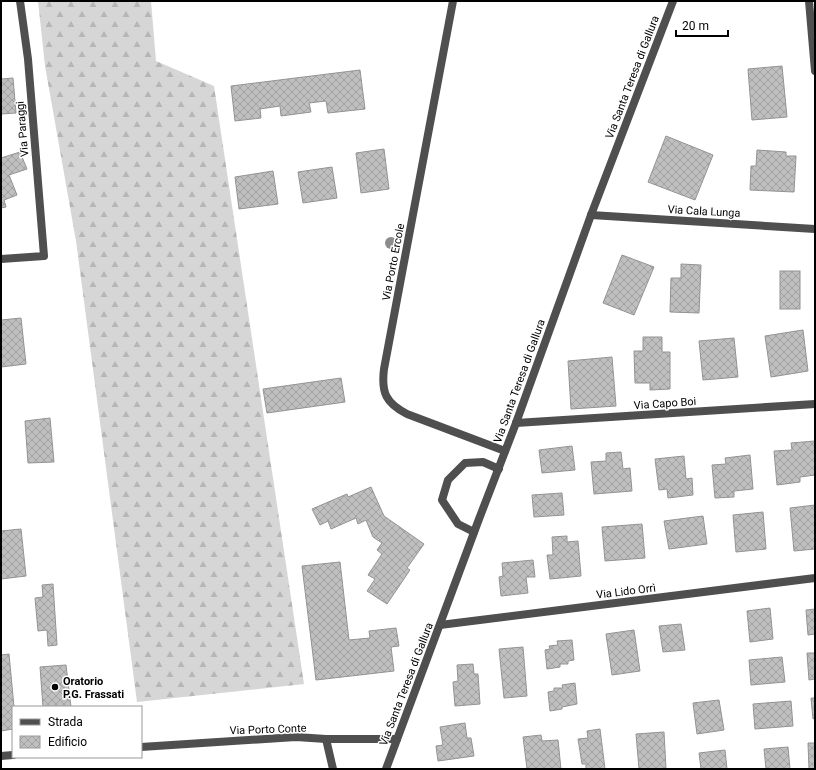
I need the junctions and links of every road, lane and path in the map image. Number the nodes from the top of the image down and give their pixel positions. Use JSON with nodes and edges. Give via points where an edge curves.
{"nodes":[{"id":1,"x":20,"y":1,"type":"edge"},
{"id":2,"x":453,"y":1,"type":"edge"},
{"id":3,"x":673,"y":1,"type":"edge"},
{"id":4,"x":809,"y":1,"type":"edge"},
{"id":5,"x":815,"y":71,"type":"edge"},
{"id":6,"x":591,"y":215,"type":"junction"},
{"id":7,"x":815,"y":229,"type":"edge"},
{"id":8,"x":1,"y":259,"type":"edge"},
{"id":9,"x":815,"y":404,"type":"edge"},
{"id":10,"x":516,"y":423,"type":"junction"},
{"id":11,"x":505,"y":451,"type":"junction"},
{"id":12,"x":499,"y":469,"type":"junction"},
{"id":13,"x":474,"y":532,"type":"junction"},
{"id":14,"x":815,"y":578,"type":"edge"},
{"id":15,"x":440,"y":624,"type":"junction"},
{"id":16,"x":326,"y":739,"type":"junction"},
{"id":17,"x":397,"y":739,"type":"junction"},
{"id":18,"x":142,"y":747,"type":"edge"},
{"id":19,"x":12,"y":755,"type":"edge"},
{"id":20,"x":1,"y":756,"type":"edge"},
{"id":21,"x":333,"y":769,"type":"edge"},
{"id":22,"x":386,"y":769,"type":"edge"}],
"edges":[{"from":1,"to":8,"type":"street","name":"Via Paraggi","via":[[28,59],[44,256]]},
{"from":2,"to":11,"type":"street","name":"Via Porto Ercole","via":[[384,369],[383,388],[386,398],[397,409]]},
{"from":3,"to":6,"type":"street","name":"Via Santa Teresa di Gallura"},
{"from":4,"to":5,"type":"street"},
{"from":6,"to":7,"type":"street","name":"Via Cala Lunga"},
{"from":6,"to":10,"type":"street","name":"Via Santa Teresa di Gallura"},
{"from":9,"to":10,"type":"street","name":"Via Capo Boi"},
{"from":10,"to":11,"type":"street","name":"Via Santa Teresa di Gallura"},
{"from":11,"to":12,"type":"street","name":"Via Santa Teresa di Gallura"},
{"from":12,"to":13,"type":"street","name":"Via Santa Teresa di Gallura"},
{"from":12,"to":13,"type":"street","via":[[483,462],[465,462],[448,480],[442,500],[458,524]]},
{"from":13,"to":15,"type":"street","name":"Via Santa Teresa di Gallura"},
{"from":14,"to":15,"type":"street","name":"Via Lido Orrì"},
{"from":15,"to":17,"type":"street","name":"Via Santa Teresa di Gallura"},
{"from":16,"to":17,"type":"street","name":"Via Porto Conte"},
{"from":16,"to":18,"type":"street","name":"Via Porto Conte","via":[[296,737]]},
{"from":16,"to":21,"type":"street"},
{"from":17,"to":22,"type":"street","name":"Via Santa Teresa di Gallura"},
{"from":19,"to":20,"type":"street"}]}
